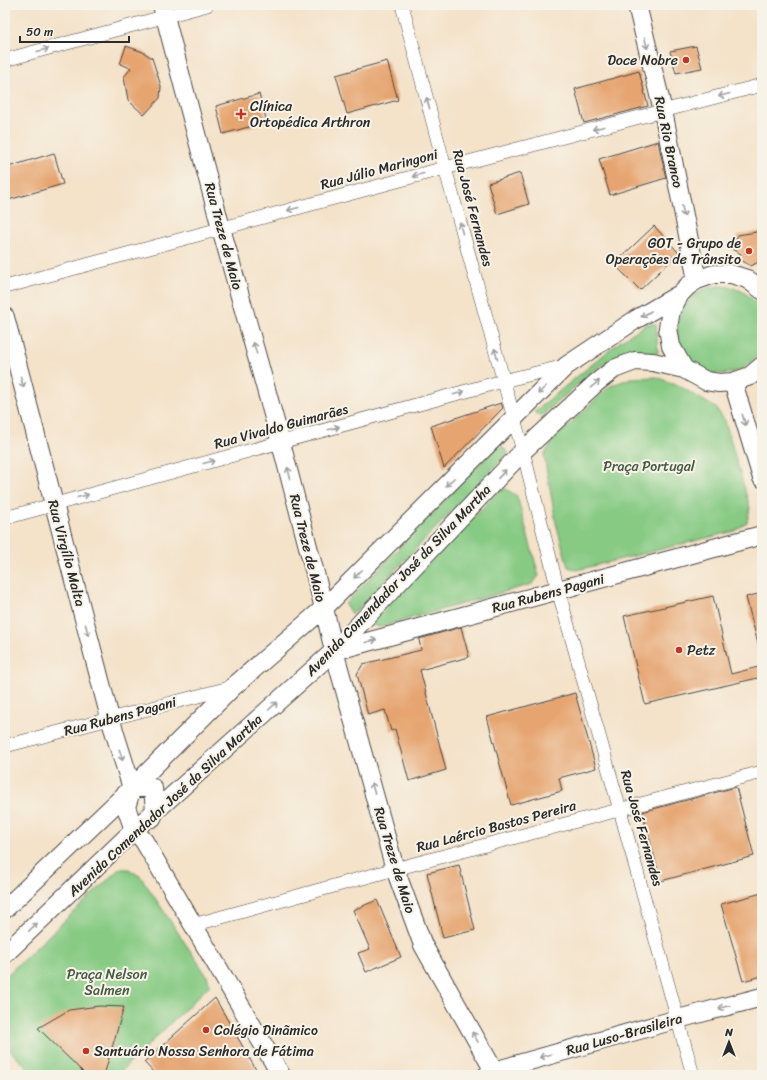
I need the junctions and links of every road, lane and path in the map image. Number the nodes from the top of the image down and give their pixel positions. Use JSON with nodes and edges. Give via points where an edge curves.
{"nodes":[{"id":1,"x":207,"y":5,"type":"edge"},
{"id":2,"x":402,"y":5,"type":"edge"},
{"id":3,"x":637,"y":5,"type":"edge"},
{"id":4,"x":163,"y":11,"type":"edge"},
{"id":5,"x":5,"y":60,"type":"edge"},
{"id":6,"x":762,"y":85,"type":"edge"},
{"id":7,"x":664,"y":111,"type":"junction"},
{"id":8,"x":445,"y":168,"type":"junction"},
{"id":9,"x":222,"y":228,"type":"junction"},
{"id":10,"x":697,"y":280,"type":"junction"},
{"id":11,"x":5,"y":288,"type":"edge"},
{"id":12,"x":762,"y":289,"type":"edge"},
{"id":13,"x":680,"y":294,"type":"junction"},
{"id":14,"x":5,"y":317,"type":"edge"},
{"id":15,"x":566,"y":366,"type":"junction"},
{"id":16,"x":762,"y":366,"type":"edge"},
{"id":17,"x":684,"y":369,"type":"junction"},
{"id":18,"x":504,"y":381,"type":"junction"},
{"id":19,"x":733,"y":382,"type":"junction"},
{"id":20,"x":513,"y":418,"type":"junction"},
{"id":21,"x":282,"y":443,"type":"junction"},
{"id":22,"x":523,"y":451,"type":"junction"},
{"id":23,"x":762,"y":478,"type":"edge"},
{"id":24,"x":54,"y":504,"type":"junction"},
{"id":25,"x":5,"y":518,"type":"edge"},
{"id":26,"x":762,"y":535,"type":"edge"},
{"id":27,"x":558,"y":590,"type":"junction"},
{"id":28,"x":324,"y":608,"type":"junction"},
{"id":29,"x":334,"y":651,"type":"junction"},
{"id":30,"x":234,"y":686,"type":"junction"},
{"id":31,"x":110,"y":718,"type":"junction"},
{"id":32,"x":5,"y":746,"type":"edge"},
{"id":33,"x":762,"y":772,"type":"edge"},
{"id":34,"x":132,"y":788,"type":"junction"},
{"id":35,"x":620,"y":810,"type":"junction"},
{"id":36,"x":155,"y":811,"type":"junction"},
{"id":37,"x":139,"y":836,"type":"junction"},
{"id":38,"x":395,"y":869,"type":"junction"},
{"id":39,"x":5,"y":909,"type":"edge"},
{"id":40,"x":193,"y":925,"type":"junction"},
{"id":41,"x":5,"y":954,"type":"edge"},
{"id":42,"x":762,"y":997,"type":"edge"},
{"id":43,"x":678,"y":1019,"type":"junction"},
{"id":44,"x":492,"y":1074,"type":"edge"},
{"id":45,"x":281,"y":1075,"type":"edge"},
{"id":46,"x":693,"y":1075,"type":"edge"}],
"edges":[{"from":1,"to":4,"type":"street"},
{"from":8,"to":2,"type":"street","name":"Rua José Fernandes","one_way":true},
{"from":3,"to":7,"type":"street","name":"Rua Rio Branco","one_way":true},
{"from":5,"to":4,"type":"street","one_way":true},
{"from":4,"to":9,"type":"street","name":"Rua Treze de Maio"},
{"from":6,"to":7,"type":"street","name":"Rua Júlio Maringoni","one_way":true},
{"from":7,"to":8,"type":"street","name":"Rua Júlio Maringoni","one_way":true},
{"from":7,"to":10,"type":"street","name":"Rua Rio Branco","one_way":true},
{"from":8,"to":9,"type":"street","name":"Rua Júlio Maringoni","one_way":true},
{"from":18,"to":8,"type":"street","name":"Rua José Fernandes","one_way":true},
{"from":9,"to":11,"type":"street","name":"Rua Júlio Maringoni"},
{"from":21,"to":9,"type":"street","name":"Rua Treze de Maio","one_way":true},
{"from":10,"to":12,"type":"street","via":[[714,274],[731,274],[747,279]]},
{"from":10,"to":13,"type":"street"},
{"from":13,"to":15,"type":"street","one_way":true,"via":[[635,320]]},
{"from":13,"to":17,"type":"street","via":[[671,310],[668,328],[671,346]]},
{"from":14,"to":24,"type":"street","name":"Rua Virgílio Malta","one_way":true},
{"from":15,"to":18,"type":"street","name":"Rua Vivaldo Guimarães"},
{"from":15,"to":20,"type":"street","one_way":true},
{"from":16,"to":19,"type":"street","via":[[750,376]]},
{"from":17,"to":19,"type":"street","via":[[706,381]]},
{"from":22,"to":17,"type":"street","name":"Avenida Comendador José da Silva Martha","one_way":true,"via":[[614,369],[635,362],[653,362]]},
{"from":18,"to":20,"type":"street","name":"Rua José Fernandes"},
{"from":21,"to":18,"type":"street","name":"Rua Vivaldo Guimarães","one_way":true},
{"from":19,"to":23,"type":"street","one_way":true},
{"from":20,"to":22,"type":"street","name":"Rua José Fernandes"},
{"from":20,"to":28,"type":"street","one_way":true},
{"from":24,"to":21,"type":"street","name":"Rua Vivaldo Guimarães","one_way":true},
{"from":28,"to":21,"type":"street","name":"Rua Treze de Maio","one_way":true},
{"from":22,"to":27,"type":"street"},
{"from":29,"to":22,"type":"street","name":"Avenida Comendador José da Silva Martha","one_way":true},
{"from":24,"to":25,"type":"street","name":"Rua Vivaldo Guimarães"},
{"from":24,"to":31,"type":"street","name":"Rua Virgílio Malta","one_way":true},
{"from":26,"to":27,"type":"street","name":"Rua Rubens Pagani"},
{"from":29,"to":27,"type":"street","name":"Rua Rubens Pagani","one_way":true},
{"from":27,"to":35,"type":"street","name":"Rua José Fernandes"},
{"from":28,"to":29,"type":"street","name":"Rua Treze de Maio"},
{"from":28,"to":30,"type":"street"},
{"from":36,"to":29,"type":"street","name":"Avenida Comendador José da Silva Martha","one_way":true},
{"from":38,"to":29,"type":"street","name":"Rua Treze de Maio","one_way":true},
{"from":30,"to":31,"type":"street","name":"Rua Rubens Pagani"},
{"from":30,"to":34,"type":"street"},
{"from":31,"to":32,"type":"street","name":"Rua Rubens Pagani"},
{"from":31,"to":34,"type":"street","name":"Rua Virgílio Malta","one_way":true},
{"from":33,"to":35,"type":"street","name":"Rua Laércio Bastos Pereira"},
{"from":34,"to":36,"type":"street","via":[[153,788]]},
{"from":34,"to":37,"type":"street","via":[[126,807]]},
{"from":34,"to":39,"type":"street"},
{"from":35,"to":38,"type":"street","name":"Rua Laércio Bastos Pereira"},
{"from":35,"to":43,"type":"street","name":"Rua José Fernandes"},
{"from":36,"to":37,"type":"street"},
{"from":37,"to":40,"type":"street"},
{"from":41,"to":37,"type":"street","name":"Avenida Comendador José da Silva Martha","one_way":true},
{"from":38,"to":40,"type":"street","name":"Rua Laércio Bastos Pereira"},
{"from":44,"to":38,"type":"street","name":"Rua Treze de Maio","one_way":true,"via":[[423,945]]},
{"from":40,"to":45,"type":"street"},
{"from":42,"to":43,"type":"street","name":"Rua Luso-Brasileira","one_way":true},
{"from":43,"to":44,"type":"street","name":"Rua Luso-Brasileira","one_way":true},
{"from":43,"to":46,"type":"street","name":"Rua José Fernandes"}]}
